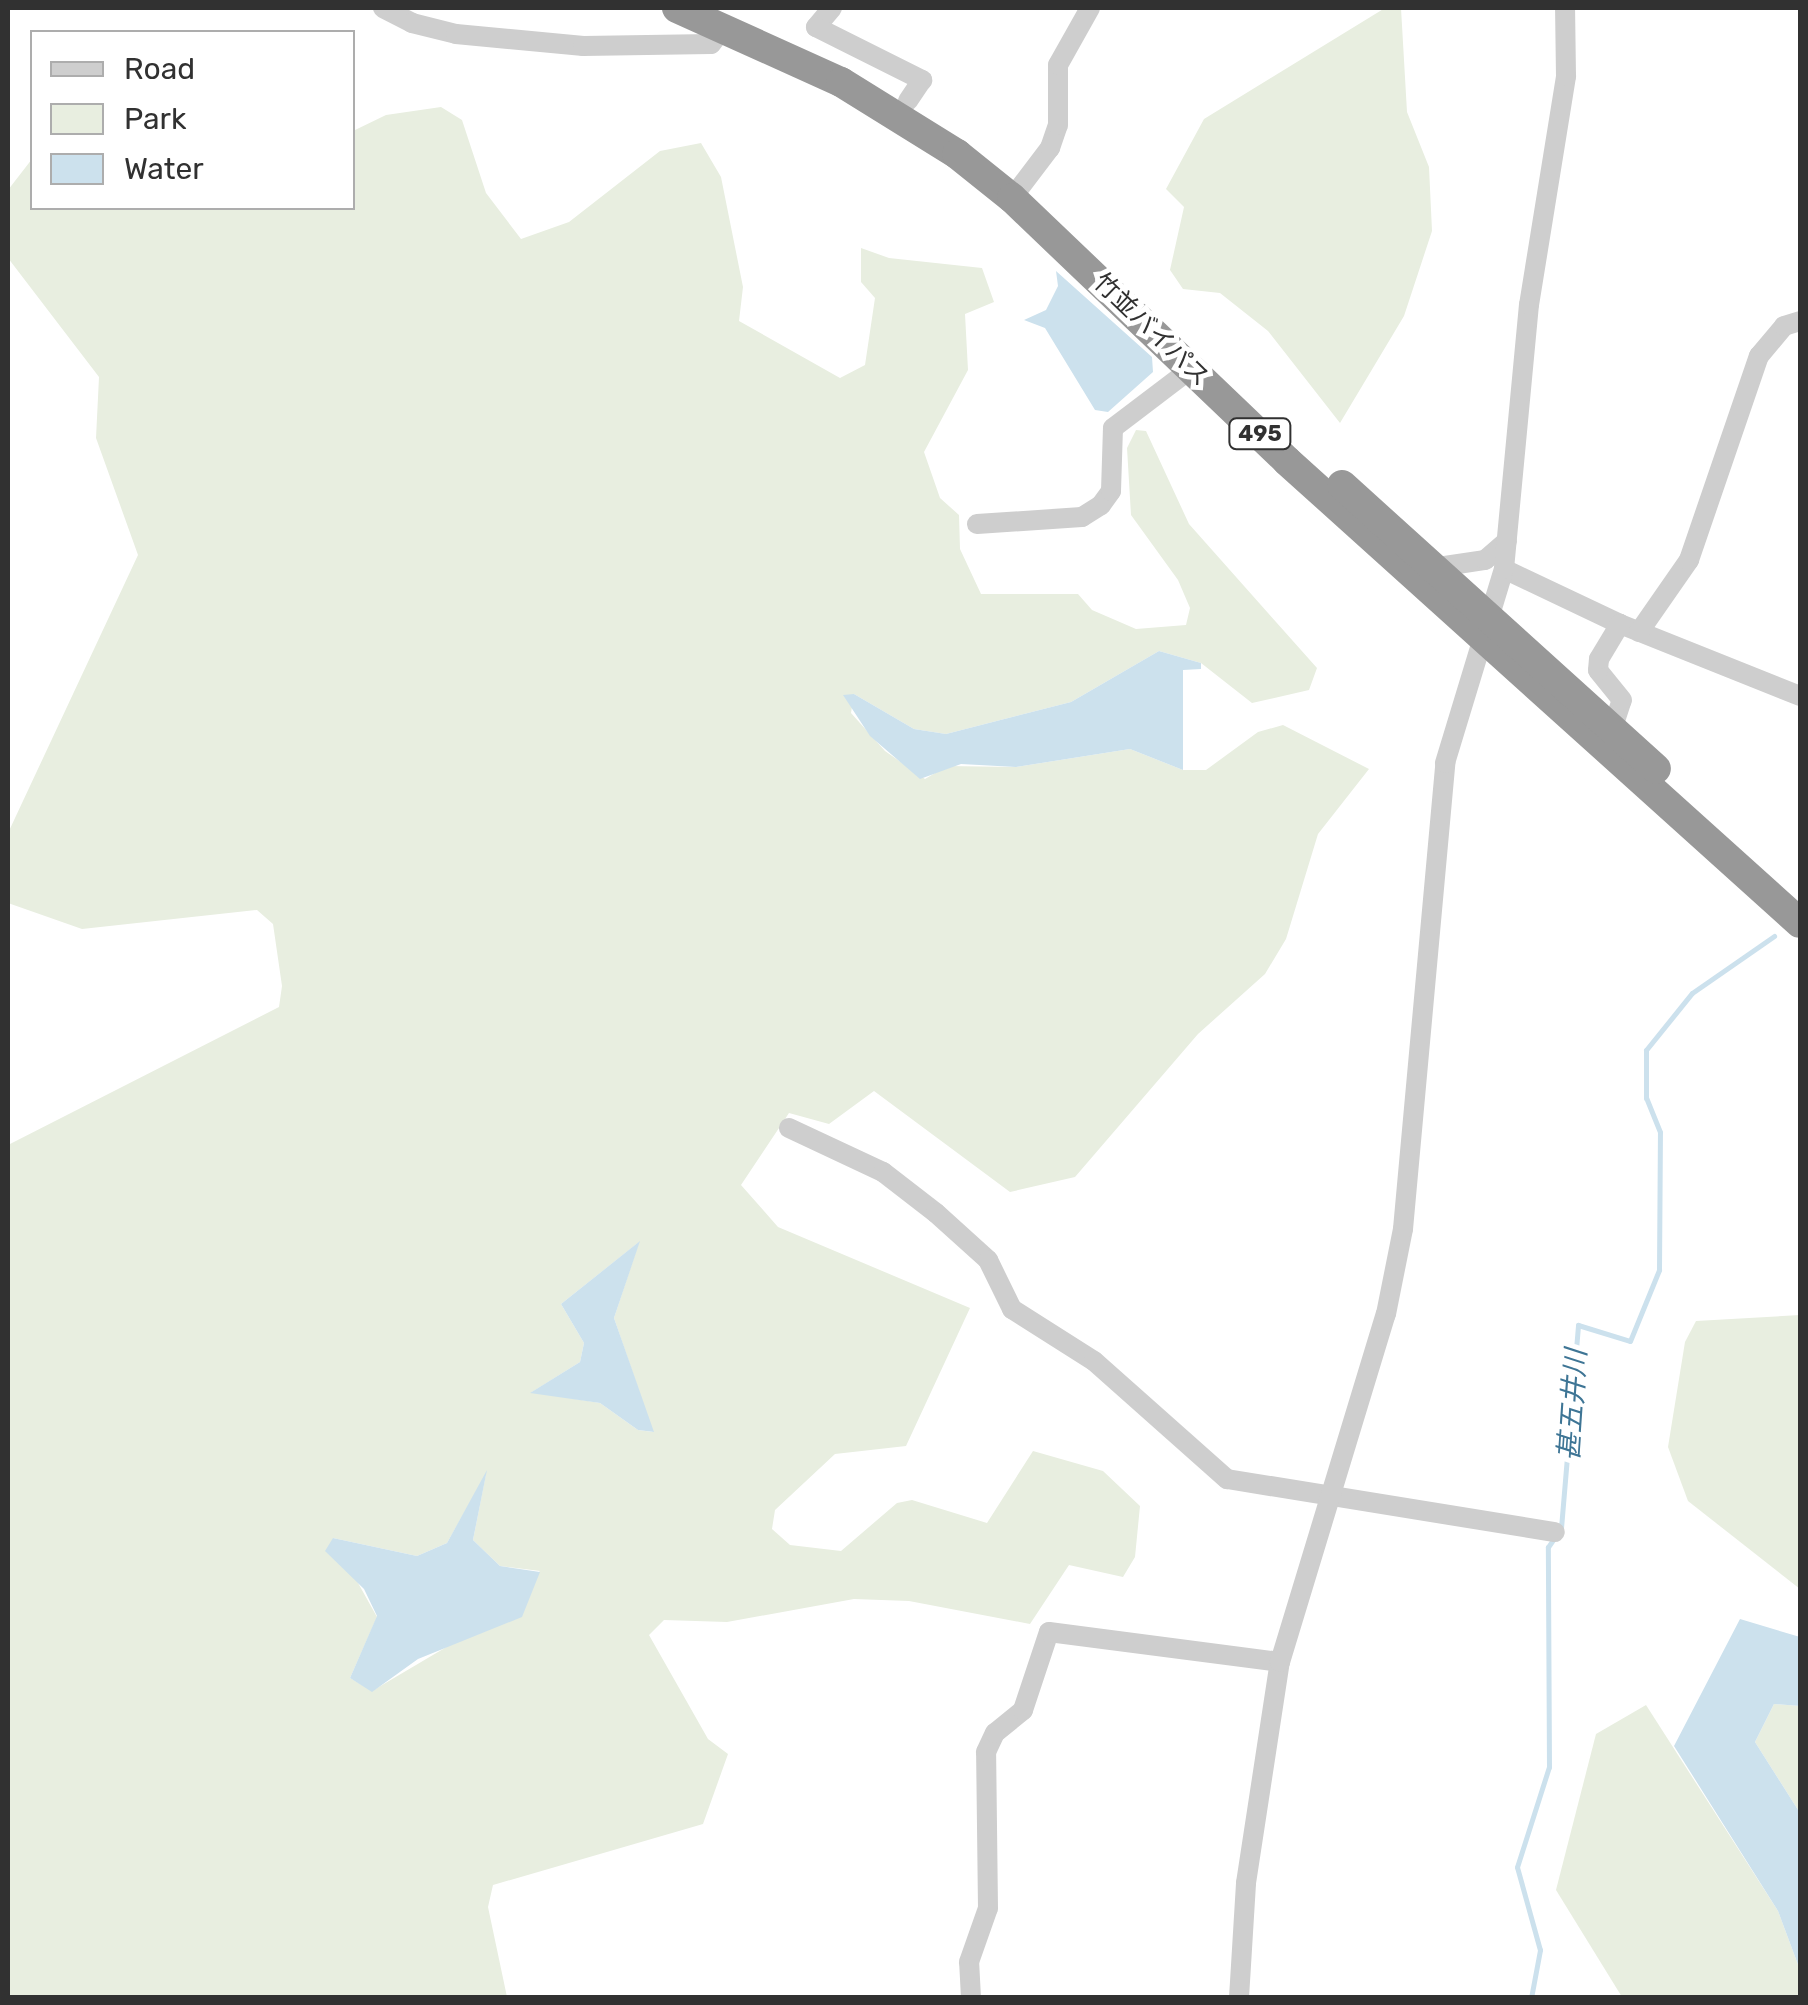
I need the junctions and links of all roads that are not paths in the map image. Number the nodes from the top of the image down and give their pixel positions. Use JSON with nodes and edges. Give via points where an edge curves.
{"nodes":[{"id":1,"x":383,"y":8,"type":"edge"},
{"id":2,"x":677,"y":8,"type":"edge"},
{"id":3,"x":832,"y":8,"type":"edge"},
{"id":4,"x":1090,"y":8,"type":"edge"},
{"id":5,"x":1564,"y":8,"type":"edge"},
{"id":6,"x":724,"y":16,"type":"edge"},
{"id":7,"x":908,"y":101,"type":"junction"},
{"id":8,"x":1017,"y":192,"type":"junction"},
{"id":9,"x":1800,"y":321,"type":"edge"},
{"id":10,"x":1192,"y":368,"type":"junction"},
{"id":11,"x":976,"y":524,"type":"dead end"},
{"id":12,"x":1507,"y":541,"type":"junction"},
{"id":13,"x":1438,"y":568,"type":"junction"},
{"id":14,"x":1504,"y":569,"type":"junction"},
{"id":15,"x":1487,"y":627,"type":"junction"},
{"id":16,"x":1629,"y":628,"type":"junction"},
{"id":17,"x":1800,"y":696,"type":"edge"},
{"id":18,"x":1613,"y":727,"type":"junction"},
{"id":19,"x":1800,"y":900,"type":"edge"},
{"id":20,"x":1800,"y":923,"type":"edge"},
{"id":21,"x":789,"y":1128,"type":"dead end"},
{"id":22,"x":1333,"y":1491,"type":"junction"},
{"id":23,"x":1554,"y":1532,"type":"dead end"},
{"id":24,"x":1280,"y":1662,"type":"junction"},
{"id":25,"x":971,"y":1998,"type":"edge"},
{"id":26,"x":1239,"y":1998,"type":"edge"}],
"edges":[{"from":1,"to":6,"type":"street","via":[[412,24],[456,34],[583,46],[711,44]]},
{"from":2,"to":6,"type":"highway","name":"竹並バイパス","number":"495"},
{"from":3,"to":7,"type":"street","via":[[816,27],[922,80]]},
{"from":4,"to":8,"type":"street","via":[[1058,65],[1058,126],[1050,148]]},
{"from":5,"to":12,"type":"street","via":[[1566,76],[1529,306]]},
{"from":6,"to":7,"type":"highway","name":"竹並バイパス","number":"495"},
{"from":6,"to":8,"type":"highway","name":"竹並バイパス","number":"495"},
{"from":7,"to":8,"type":"highway","name":"竹並バイパス","number":"495"},
{"from":8,"to":10,"type":"highway","name":"竹並バイパス","number":"495"},
{"from":8,"to":13,"type":"highway","name":"竹並バイパス","number":"495"},
{"from":9,"to":16,"type":"street","via":[[1784,326],[1759,356],[1688,560]]},
{"from":10,"to":11,"type":"street","via":[[1113,428],[1111,491],[1101,505],[1082,517]]},
{"from":10,"to":15,"type":"highway","name":"竹並バイパス","number":"495"},
{"from":12,"to":13,"type":"street","via":[[1485,560]]},
{"from":12,"to":14,"type":"street"},
{"from":13,"to":15,"type":"highway","name":"竹並バイパス","number":"495"},
{"from":14,"to":15,"type":"street"},
{"from":14,"to":16,"type":"street"},
{"from":15,"to":18,"type":"highway","name":"竹並バイパス","number":"495"},
{"from":15,"to":20,"type":"highway","name":"竹並バイパス","number":"495"},
{"from":15,"to":22,"type":"street","via":[[1444,763],[1403,1229],[1386,1314]]},
{"from":16,"to":17,"type":"street"},
{"from":16,"to":18,"type":"street","via":[[1598,659],[1598,670],[1622,700]]},
{"from":18,"to":19,"type":"highway","name":"竹並バイパス","number":"495"},
{"from":21,"to":22,"type":"street","via":[[882,1172],[936,1213],[988,1260],[1012,1309],[1094,1361],[1226,1479]]},
{"from":22,"to":23,"type":"street"},
{"from":22,"to":24,"type":"street"},
{"from":24,"to":25,"type":"street","via":[[1049,1632],[1023,1710],[995,1733],[986,1752],[988,1908],[969,1962]]},
{"from":24,"to":26,"type":"street","via":[[1246,1882]]}]}
